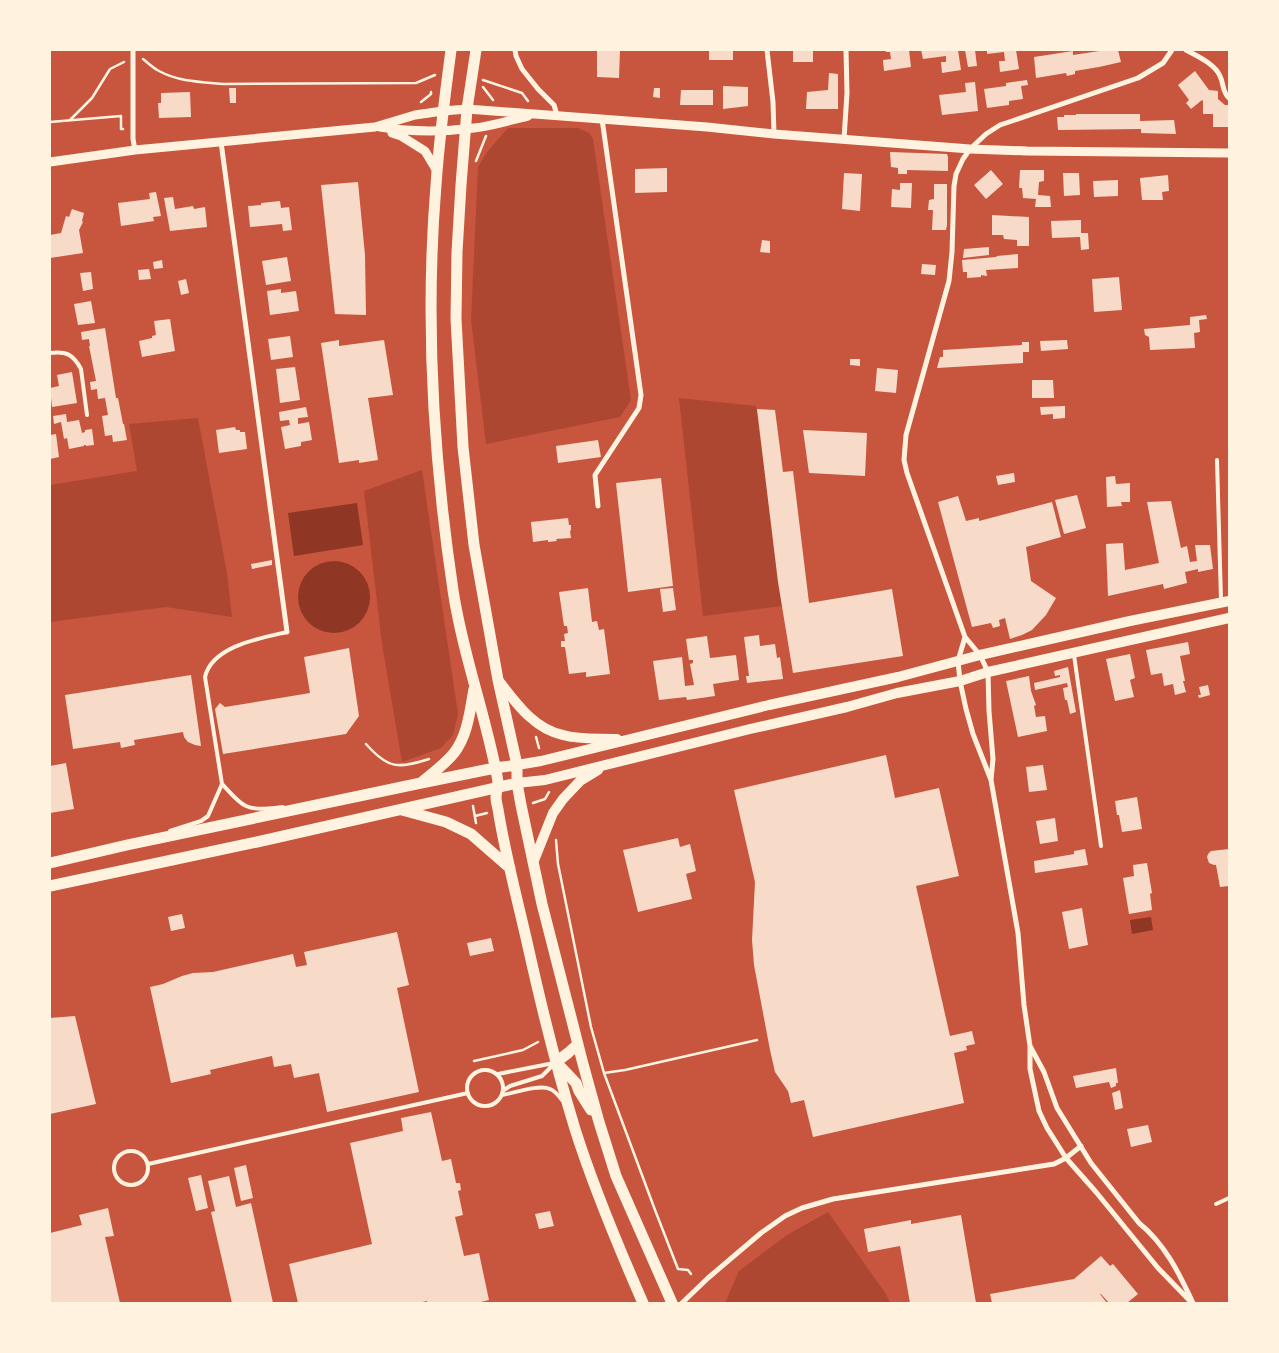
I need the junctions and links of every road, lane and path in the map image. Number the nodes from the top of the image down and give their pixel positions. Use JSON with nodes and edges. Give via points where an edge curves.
{"nodes":[{"id":1,"x":132,"y":50,"type":"edge"},
{"id":2,"x":451,"y":50,"type":"edge"},
{"id":3,"x":476,"y":50,"type":"edge"},
{"id":4,"x":515,"y":50,"type":"edge"},
{"id":5,"x":767,"y":50,"type":"edge"},
{"id":6,"x":846,"y":50,"type":"edge"},
{"id":7,"x":1172,"y":50,"type":"edge"},
{"id":8,"x":1186,"y":50,"type":"edge"},
{"id":9,"x":132,"y":58,"type":"junction"},
{"id":10,"x":448,"y":72,"type":"junction"},
{"id":11,"x":476,"y":80,"type":"junction"},
{"id":12,"x":1229,"y":98,"type":"edge"},
{"id":13,"x":493,"y":100,"type":"dead end"},
{"id":14,"x":467,"y":109,"type":"junction"},
{"id":15,"x":443,"y":111,"type":"junction"},
{"id":16,"x":537,"y":114,"type":"junction"},
{"id":17,"x":557,"y":115,"type":"junction"},
{"id":18,"x":602,"y":119,"type":"junction"},
{"id":19,"x":70,"y":120,"type":"junction"},
{"id":20,"x":50,"y":122,"type":"edge"},
{"id":21,"x":375,"y":127,"type":"junction"},
{"id":22,"x":132,"y":128,"type":"junction"},
{"id":23,"x":465,"y":128,"type":"junction"},
{"id":24,"x":441,"y":131,"type":"junction"},
{"id":25,"x":487,"y":132,"type":"dead end"},
{"id":26,"x":774,"y":134,"type":"junction"},
{"id":27,"x":844,"y":139,"type":"junction"},
{"id":28,"x":221,"y":142,"type":"junction"},
{"id":29,"x":970,"y":149,"type":"junction"},
{"id":30,"x":135,"y":150,"type":"junction"},
{"id":31,"x":1229,"y":153,"type":"edge"},
{"id":32,"x":50,"y":162,"type":"edge"},
{"id":33,"x":474,"y":163,"type":"dead end"},
{"id":34,"x":437,"y":171,"type":"junction"},
{"id":35,"x":50,"y":353,"type":"edge"},
{"id":36,"x":87,"y":415,"type":"dead end"},
{"id":37,"x":1216,"y":460,"type":"dead end"},
{"id":38,"x":598,"y":506,"type":"dead end"},
{"id":39,"x":1225,"y":602,"type":"edge"},
{"id":40,"x":1229,"y":618,"type":"edge"},
{"id":41,"x":287,"y":632,"type":"joint"},
{"id":42,"x":965,"y":637,"type":"junction"},
{"id":43,"x":1074,"y":653,"type":"junction"},
{"id":44,"x":980,"y":655,"type":"junction"},
{"id":45,"x":958,"y":661,"type":"junction"},
{"id":46,"x":988,"y":672,"type":"junction"},
{"id":47,"x":498,"y":680,"type":"junction"},
{"id":48,"x":960,"y":681,"type":"junction"},
{"id":49,"x":475,"y":685,"type":"junction"},
{"id":50,"x":536,"y":735,"type":"dead end"},
{"id":51,"x":529,"y":737,"type":"dead end"},
{"id":52,"x":631,"y":739,"type":"junction"},
{"id":53,"x":366,"y":744,"type":"dead end"},
{"id":54,"x":433,"y":758,"type":"dead end"},
{"id":55,"x":607,"y":764,"type":"junction"},
{"id":56,"x":517,"y":765,"type":"junction"},
{"id":57,"x":495,"y":768,"type":"junction"},
{"id":58,"x":991,"y":780,"type":"junction"},
{"id":59,"x":420,"y":783,"type":"junction"},
{"id":60,"x":517,"y":783,"type":"junction"},
{"id":61,"x":222,"y":784,"type":"junction"},
{"id":62,"x":499,"y":786,"type":"junction"},
{"id":63,"x":550,"y":791,"type":"dead end"},
{"id":64,"x":533,"y":802,"type":"dead end"},
{"id":65,"x":325,"y":804,"type":"junction"},
{"id":66,"x":472,"y":805,"type":"dead end"},
{"id":67,"x":402,"y":810,"type":"junction"},
{"id":68,"x":488,"y":812,"type":"dead end"},
{"id":69,"x":475,"y":816,"type":"junction"},
{"id":70,"x":475,"y":828,"type":"dead end"},
{"id":71,"x":552,"y":843,"type":"dead end"},
{"id":72,"x":127,"y":845,"type":"junction"},
{"id":73,"x":1101,"y":846,"type":"dead end"},
{"id":74,"x":50,"y":863,"type":"edge"},
{"id":75,"x":533,"y":863,"type":"junction"},
{"id":76,"x":510,"y":868,"type":"junction"},
{"id":77,"x":50,"y":886,"type":"edge"},
{"id":78,"x":542,"y":1040,"type":"dead end"},
{"id":79,"x":757,"y":1040,"type":"dead end"},
{"id":80,"x":578,"y":1044,"type":"junction"},
{"id":81,"x":1030,"y":1046,"type":"junction"},
{"id":82,"x":474,"y":1061,"type":"dead end"},
{"id":83,"x":556,"y":1062,"type":"junction"},
{"id":84,"x":604,"y":1073,"type":"junction"},
{"id":85,"x":498,"y":1074,"type":"junction"},
{"id":86,"x":504,"y":1090,"type":"junction"},
{"id":87,"x":468,"y":1093,"type":"junction"},
{"id":88,"x":502,"y":1095,"type":"junction"},
{"id":89,"x":569,"y":1107,"type":"junction"},
{"id":90,"x":599,"y":1122,"type":"junction"},
{"id":91,"x":1081,"y":1146,"type":"junction"},
{"id":92,"x":1066,"y":1158,"type":"junction"},
{"id":93,"x":148,"y":1164,"type":"junction"},
{"id":94,"x":1229,"y":1198,"type":"edge"},
{"id":95,"x":1216,"y":1204,"type":"dead end"},
{"id":96,"x":678,"y":1269,"type":"junction"},
{"id":97,"x":674,"y":1272,"type":"dead end"},
{"id":98,"x":691,"y":1274,"type":"dead end"},
{"id":99,"x":643,"y":1303,"type":"edge"},
{"id":100,"x":672,"y":1303,"type":"edge"},
{"id":101,"x":682,"y":1303,"type":"edge"},
{"id":102,"x":1193,"y":1303,"type":"edge"}],
"edges":[{"from":1,"to":9,"type":"street"},
{"from":2,"to":10,"type":"main road"},
{"from":3,"to":11,"type":"main road"},
{"from":4,"to":17,"type":"street","via":[[522,69],[554,105]]},
{"from":5,"to":26,"type":"street"},
{"from":6,"to":27,"type":"street"},
{"from":7,"to":29,"type":"street","via":[[1163,63],[1138,78],[1000,125]]},
{"from":8,"to":12,"type":"street","via":[[1216,70]]},
{"from":9,"to":10,"type":"path","via":[[142,59],[175,79],[224,84],[416,83],[440,71]]},
{"from":9,"to":19,"type":"path","via":[[110,69],[92,98]]},
{"from":9,"to":22,"type":"street"},
{"from":10,"to":15,"type":"main road"},
{"from":11,"to":13,"type":"path"},
{"from":11,"to":14,"type":"main road"},
{"from":11,"to":16,"type":"path","via":[[522,93]]},
{"from":14,"to":15,"type":"street"},
{"from":14,"to":16,"type":"street"},
{"from":14,"to":23,"type":"main road"},
{"from":15,"to":21,"type":"street","via":[[415,115]]},
{"from":15,"to":24,"type":"main road"},
{"from":16,"to":17,"type":"street"},
{"from":16,"to":23,"type":"street"},
{"from":17,"to":18,"type":"street"},
{"from":18,"to":26,"type":"street"},
{"from":18,"to":38,"type":"street","via":[[641,395],[639,408],[595,475]]},
{"from":19,"to":20,"type":"path"},
{"from":19,"to":22,"type":"path","via":[[121,116],[121,129]]},
{"from":21,"to":24,"type":"street"},
{"from":21,"to":28,"type":"street"},
{"from":21,"to":34,"type":"street","via":[[401,136],[424,151]]},
{"from":22,"to":30,"type":"street"},
{"from":23,"to":24,"type":"street"},
{"from":23,"to":47,"type":"main road","via":[[457,252],[458,378],[472,526]]},
{"from":24,"to":34,"type":"main road"},
{"from":25,"to":33,"type":"path"},
{"from":26,"to":27,"type":"street"},
{"from":27,"to":29,"type":"street"},
{"from":28,"to":30,"type":"street"},
{"from":28,"to":41,"type":"street"},
{"from":29,"to":31,"type":"street"},
{"from":29,"to":42,"type":"street","via":[[954,186],[949,281],[904,448],[907,474]]},
{"from":30,"to":32,"type":"street"},
{"from":34,"to":49,"type":"main road","via":[[431,311],[437,453],[454,592],[462,640]]},
{"from":35,"to":36,"type":"lane","via":[[66,353],[81,369]]},
{"from":37,"to":39,"type":"lane"},
{"from":39,"to":44,"type":"main road"},
{"from":40,"to":43,"type":"main road"},
{"from":41,"to":61,"type":"lane","via":[[234,647],[206,670]]},
{"from":42,"to":44,"type":"street"},
{"from":42,"to":45,"type":"street"},
{"from":43,"to":46,"type":"main road"},
{"from":43,"to":73,"type":"lane"},
{"from":44,"to":45,"type":"main road"},
{"from":44,"to":46,"type":"street"},
{"from":45,"to":48,"type":"street"},
{"from":45,"to":52,"type":"main road"},
{"from":46,"to":48,"type":"main road"},
{"from":46,"to":58,"type":"street","via":[[993,758]]},
{"from":47,"to":52,"type":"main road","via":[[528,715],[550,731],[573,737]]},
{"from":47,"to":56,"type":"main road"},
{"from":48,"to":55,"type":"main road","via":[[897,693]]},
{"from":48,"to":58,"type":"street","via":[[973,734]]},
{"from":49,"to":57,"type":"main road"},
{"from":49,"to":59,"type":"main road","via":[[469,720],[461,742],[448,760]]},
{"from":50,"to":51,"type":"path"},
{"from":52,"to":56,"type":"main road"},
{"from":53,"to":54,"type":"path","via":[[377,757],[391,764],[408,765]]},
{"from":55,"to":60,"type":"main road","via":[[545,780]]},
{"from":55,"to":75,"type":"main road","via":[[580,781],[558,806]]},
{"from":56,"to":57,"type":"main road"},
{"from":56,"to":60,"type":"main road"},
{"from":57,"to":59,"type":"main road"},
{"from":57,"to":62,"type":"main road"},
{"from":58,"to":81,"type":"street","via":[[1018,933]]},
{"from":59,"to":65,"type":"main road"},
{"from":60,"to":62,"type":"main road"},
{"from":60,"to":75,"type":"main road"},
{"from":61,"to":65,"type":"lane","via":[[241,803],[256,809]]},
{"from":61,"to":72,"type":"lane","via":[[208,816]]},
{"from":62,"to":67,"type":"main road"},
{"from":62,"to":76,"type":"main road","via":[[496,796]]},
{"from":63,"to":64,"type":"path","via":[[545,800]]},
{"from":65,"to":72,"type":"main road"},
{"from":66,"to":69,"type":"path"},
{"from":67,"to":76,"type":"main road","via":[[446,822],[471,834]]},
{"from":67,"to":77,"type":"main road"},
{"from":68,"to":69,"type":"path"},
{"from":69,"to":70,"type":"path"},
{"from":71,"to":84,"type":"path","via":[[555,837],[591,1027]]},
{"from":72,"to":74,"type":"main road"},
{"from":75,"to":80,"type":"main road"},
{"from":76,"to":83,"type":"main road"},
{"from":78,"to":82,"type":"path","via":[[523,1050]]},
{"from":79,"to":84,"type":"path"},
{"from":80,"to":83,"type":"main road"},
{"from":80,"to":90,"type":"main road"},
{"from":81,"to":91,"type":"street","via":[[1057,1108]]},
{"from":81,"to":92,"type":"street","via":[[1030,1069],[1039,1111]]},
{"from":83,"to":85,"type":"lane"},
{"from":83,"to":86,"type":"lane","via":[[542,1076]]},
{"from":83,"to":89,"type":"main road"},
{"from":83,"to":90,"type":"main road","via":[[576,1083]]},
{"from":84,"to":96,"type":"path"},
{"from":85,"to":86,"type":"lane"},
{"from":85,"to":87,"type":"lane","via":[[487,1070],[476,1072],[468,1081]]},
{"from":86,"to":88,"type":"lane"},
{"from":87,"to":88,"type":"lane","via":[[473,1102],[483,1106],[495,1104]]},
{"from":87,"to":93,"type":"lane"},
{"from":88,"to":89,"type":"lane","via":[[550,1088]]},
{"from":89,"to":99,"type":"main road","via":[[594,1187]]},
{"from":90,"to":100,"type":"main road","via":[[616,1176]]},
{"from":91,"to":92,"type":"street"},
{"from":91,"to":102,"type":"street","via":[[1138,1223],[1167,1252]]},
{"from":92,"to":101,"type":"street","via":[[1054,1164],[833,1200],[802,1208],[762,1233]]},
{"from":92,"to":102,"type":"street","via":[[1158,1268]]},
{"from":93,"to":93,"type":"lane","via":[[137,1151],[125,1151],[116,1159],[113,1170],[118,1180],[134,1185],[144,1180]]},
{"from":94,"to":95,"type":"lane"},
{"from":96,"to":97,"type":"path"},
{"from":96,"to":98,"type":"path","via":[[688,1270]]}]}
